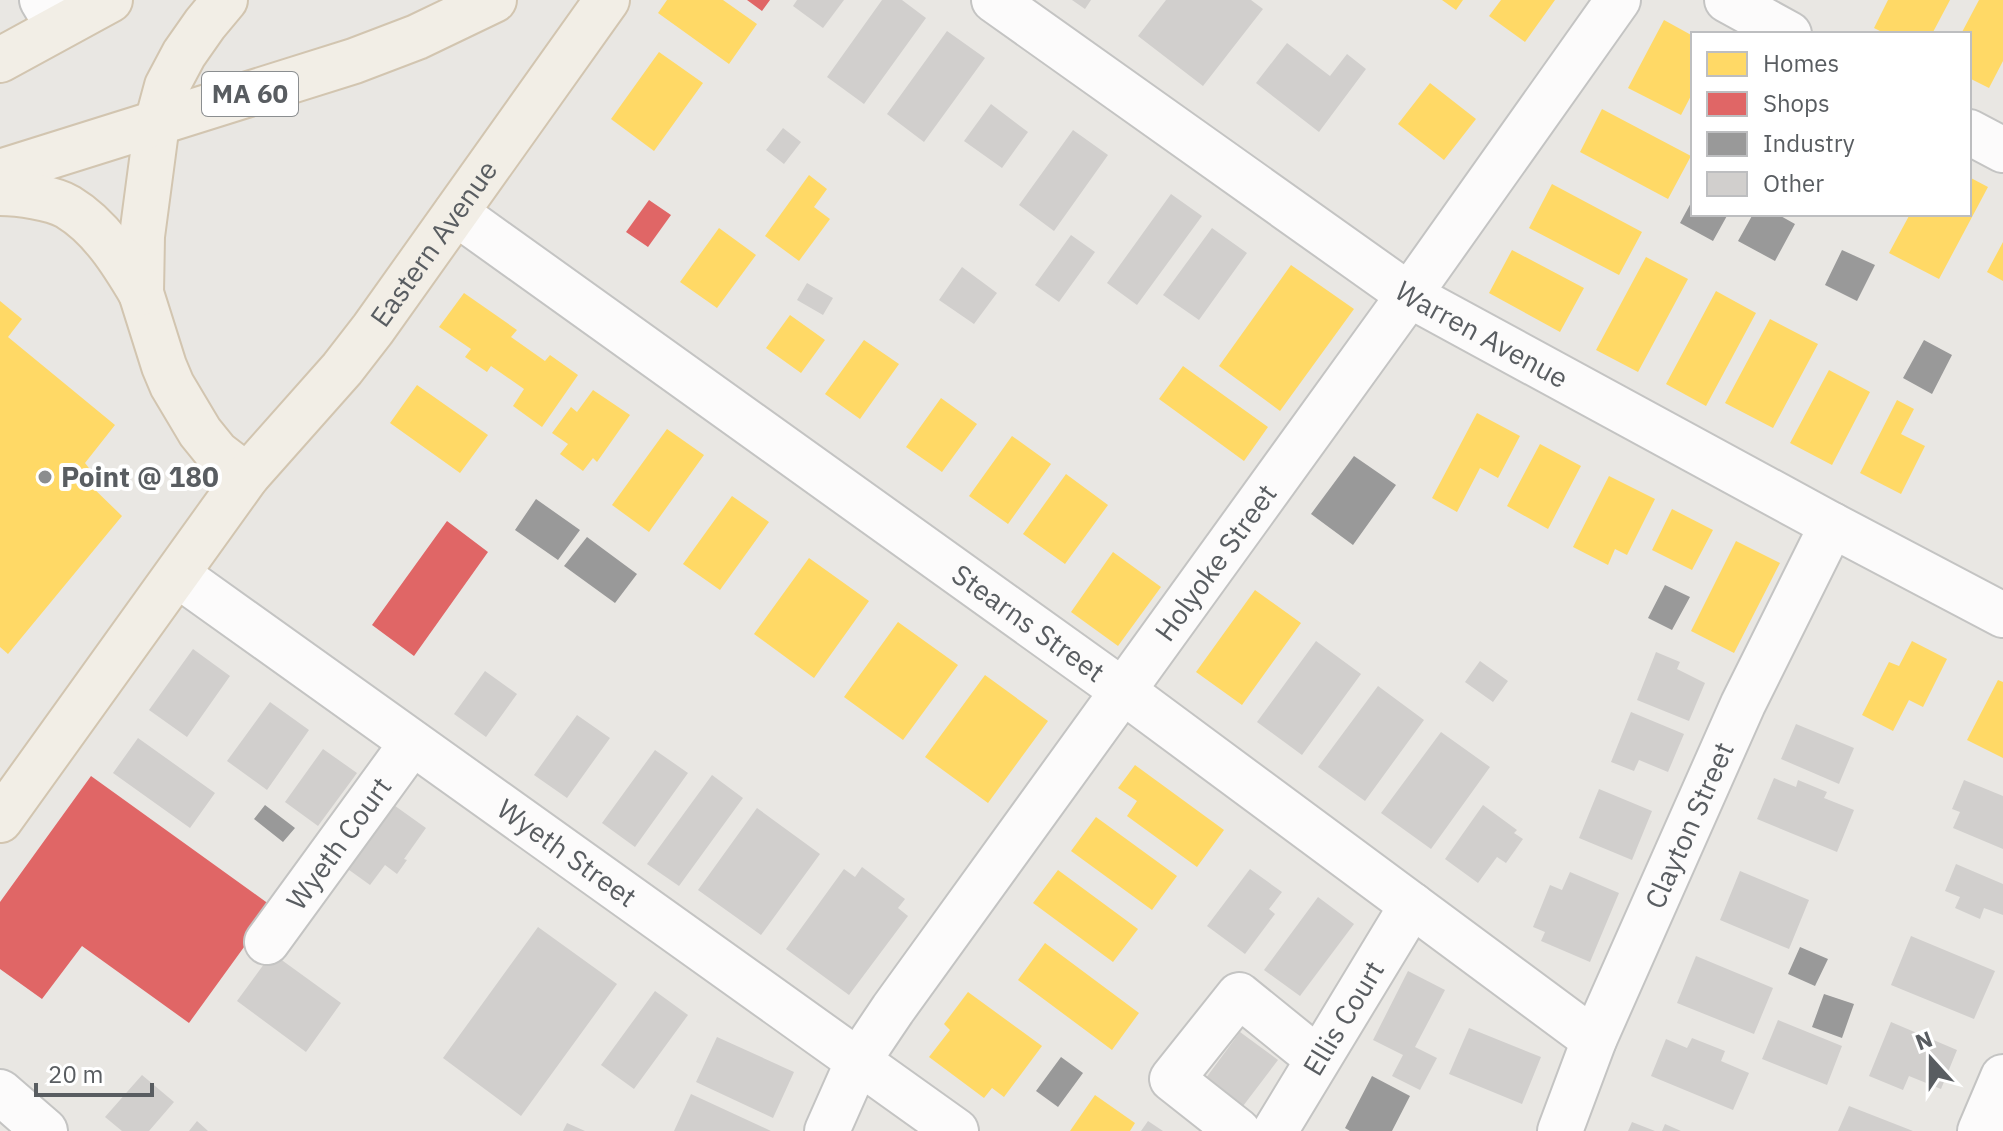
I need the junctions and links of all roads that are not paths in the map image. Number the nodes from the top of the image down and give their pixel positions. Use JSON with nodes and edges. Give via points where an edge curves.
{"nodes":[{"id":1,"x":110,"y":0,"type":"edge"},
{"id":2,"x":225,"y":0,"type":"edge"},
{"id":3,"x":494,"y":0,"type":"edge"},
{"id":4,"x":607,"y":0,"type":"edge"},
{"id":5,"x":994,"y":0,"type":"edge"},
{"id":6,"x":1618,"y":0,"type":"edge"},
{"id":7,"x":1727,"y":0,"type":"edge"},
{"id":8,"x":50,"y":14,"type":"edge"},
{"id":9,"x":1785,"y":32,"type":"edge"},
{"id":10,"x":0,"y":60,"type":"edge"},
{"id":11,"x":157,"y":123,"type":"junction"},
{"id":12,"x":1971,"y":133,"type":"edge"},
{"id":13,"x":2003,"y":150,"type":"edge"},
{"id":14,"x":0,"y":172,"type":"edge"},
{"id":15,"x":0,"y":193,"type":"edge"},
{"id":16,"x":456,"y":213,"type":"junction"},
{"id":17,"x":141,"y":293,"type":"junction"},
{"id":18,"x":1409,"y":295,"type":"junction"},
{"id":19,"x":247,"y":476,"type":"junction"},
{"id":20,"x":1832,"y":525,"type":"junction"},
{"id":21,"x":178,"y":575,"type":"junction"},
{"id":22,"x":2003,"y":615,"type":"edge"},
{"id":23,"x":1123,"y":691,"type":"junction"},
{"id":24,"x":412,"y":743,"type":"junction"},
{"id":25,"x":0,"y":820,"type":"edge"},
{"id":26,"x":1412,"y":905,"type":"junction"},
{"id":27,"x":267,"y":942,"type":"dead end"},
{"id":28,"x":1594,"y":1040,"type":"junction"},
{"id":29,"x":1318,"y":1059,"type":"junction"},
{"id":30,"x":858,"y":1061,"type":"junction"},
{"id":31,"x":2003,"y":1077,"type":"edge"},
{"id":32,"x":0,"y":1092,"type":"edge"},
{"id":33,"x":45,"y":1131,"type":"edge"},
{"id":34,"x":827,"y":1131,"type":"edge"},
{"id":35,"x":956,"y":1131,"type":"edge"},
{"id":36,"x":1238,"y":1131,"type":"edge"},
{"id":37,"x":1275,"y":1131,"type":"edge"},
{"id":38,"x":1560,"y":1131,"type":"edge"},
{"id":39,"x":1980,"y":1131,"type":"edge"}],
"edges":[{"from":1,"to":8,"type":"main road"},
{"from":2,"to":11,"type":"main road","via":[[184,54],[167,86]]},
{"from":3,"to":11,"type":"main road","number":"MA 60","via":[[354,61]]},
{"from":4,"to":16,"type":"main road","name":"Eastern Avenue"},
{"from":5,"to":18,"type":"street","name":"Warren Avenue"},
{"from":6,"to":18,"type":"street","name":"Holyoke Street"},
{"from":7,"to":9,"type":"street"},
{"from":8,"to":10,"type":"main road"},
{"from":11,"to":14,"type":"main road","number":"MA 60"},
{"from":11,"to":17,"type":"main road","via":[[142,236]]},
{"from":12,"to":13,"type":"street"},
{"from":15,"to":17,"type":"main road","via":[[66,205],[112,247]]},
{"from":16,"to":19,"type":"main road","name":"Eastern Avenue","via":[[342,369]]},
{"from":16,"to":23,"type":"street","name":"Stearns Street"},
{"from":17,"to":19,"type":"main road","via":[[172,385],[217,453]]},
{"from":18,"to":20,"type":"street","name":"Warren Avenue"},
{"from":18,"to":23,"type":"street","name":"Holyoke Street"},
{"from":19,"to":21,"type":"main road","name":"Eastern Avenue"},
{"from":20,"to":22,"type":"street","name":"Warren Avenue"},
{"from":20,"to":28,"type":"street","name":"Clayton Street","via":[[1743,704]]},
{"from":21,"to":24,"type":"street","name":"Wyeth Street"},
{"from":21,"to":25,"type":"main road","name":"Eastern Avenue"},
{"from":23,"to":26,"type":"street","name":"Stearns Street"},
{"from":23,"to":30,"type":"street","name":"Holyoke Street"},
{"from":24,"to":27,"type":"street","name":"Wyeth Court"},
{"from":24,"to":30,"type":"street","name":"Wyeth Street"},
{"from":26,"to":28,"type":"street","name":"Stearns Street"},
{"from":26,"to":29,"type":"street","name":"Ellis Court"},
{"from":28,"to":38,"type":"street","name":"Clayton Street"},
{"from":29,"to":36,"type":"street","via":[[1239,995],[1172,1079]]},
{"from":29,"to":37,"type":"street","name":"Ellis Court"},
{"from":30,"to":34,"type":"street","name":"Holyoke Street"},
{"from":30,"to":35,"type":"street","name":"Wyeth Street"},
{"from":31,"to":39,"type":"street"},
{"from":32,"to":33,"type":"street"}]}
